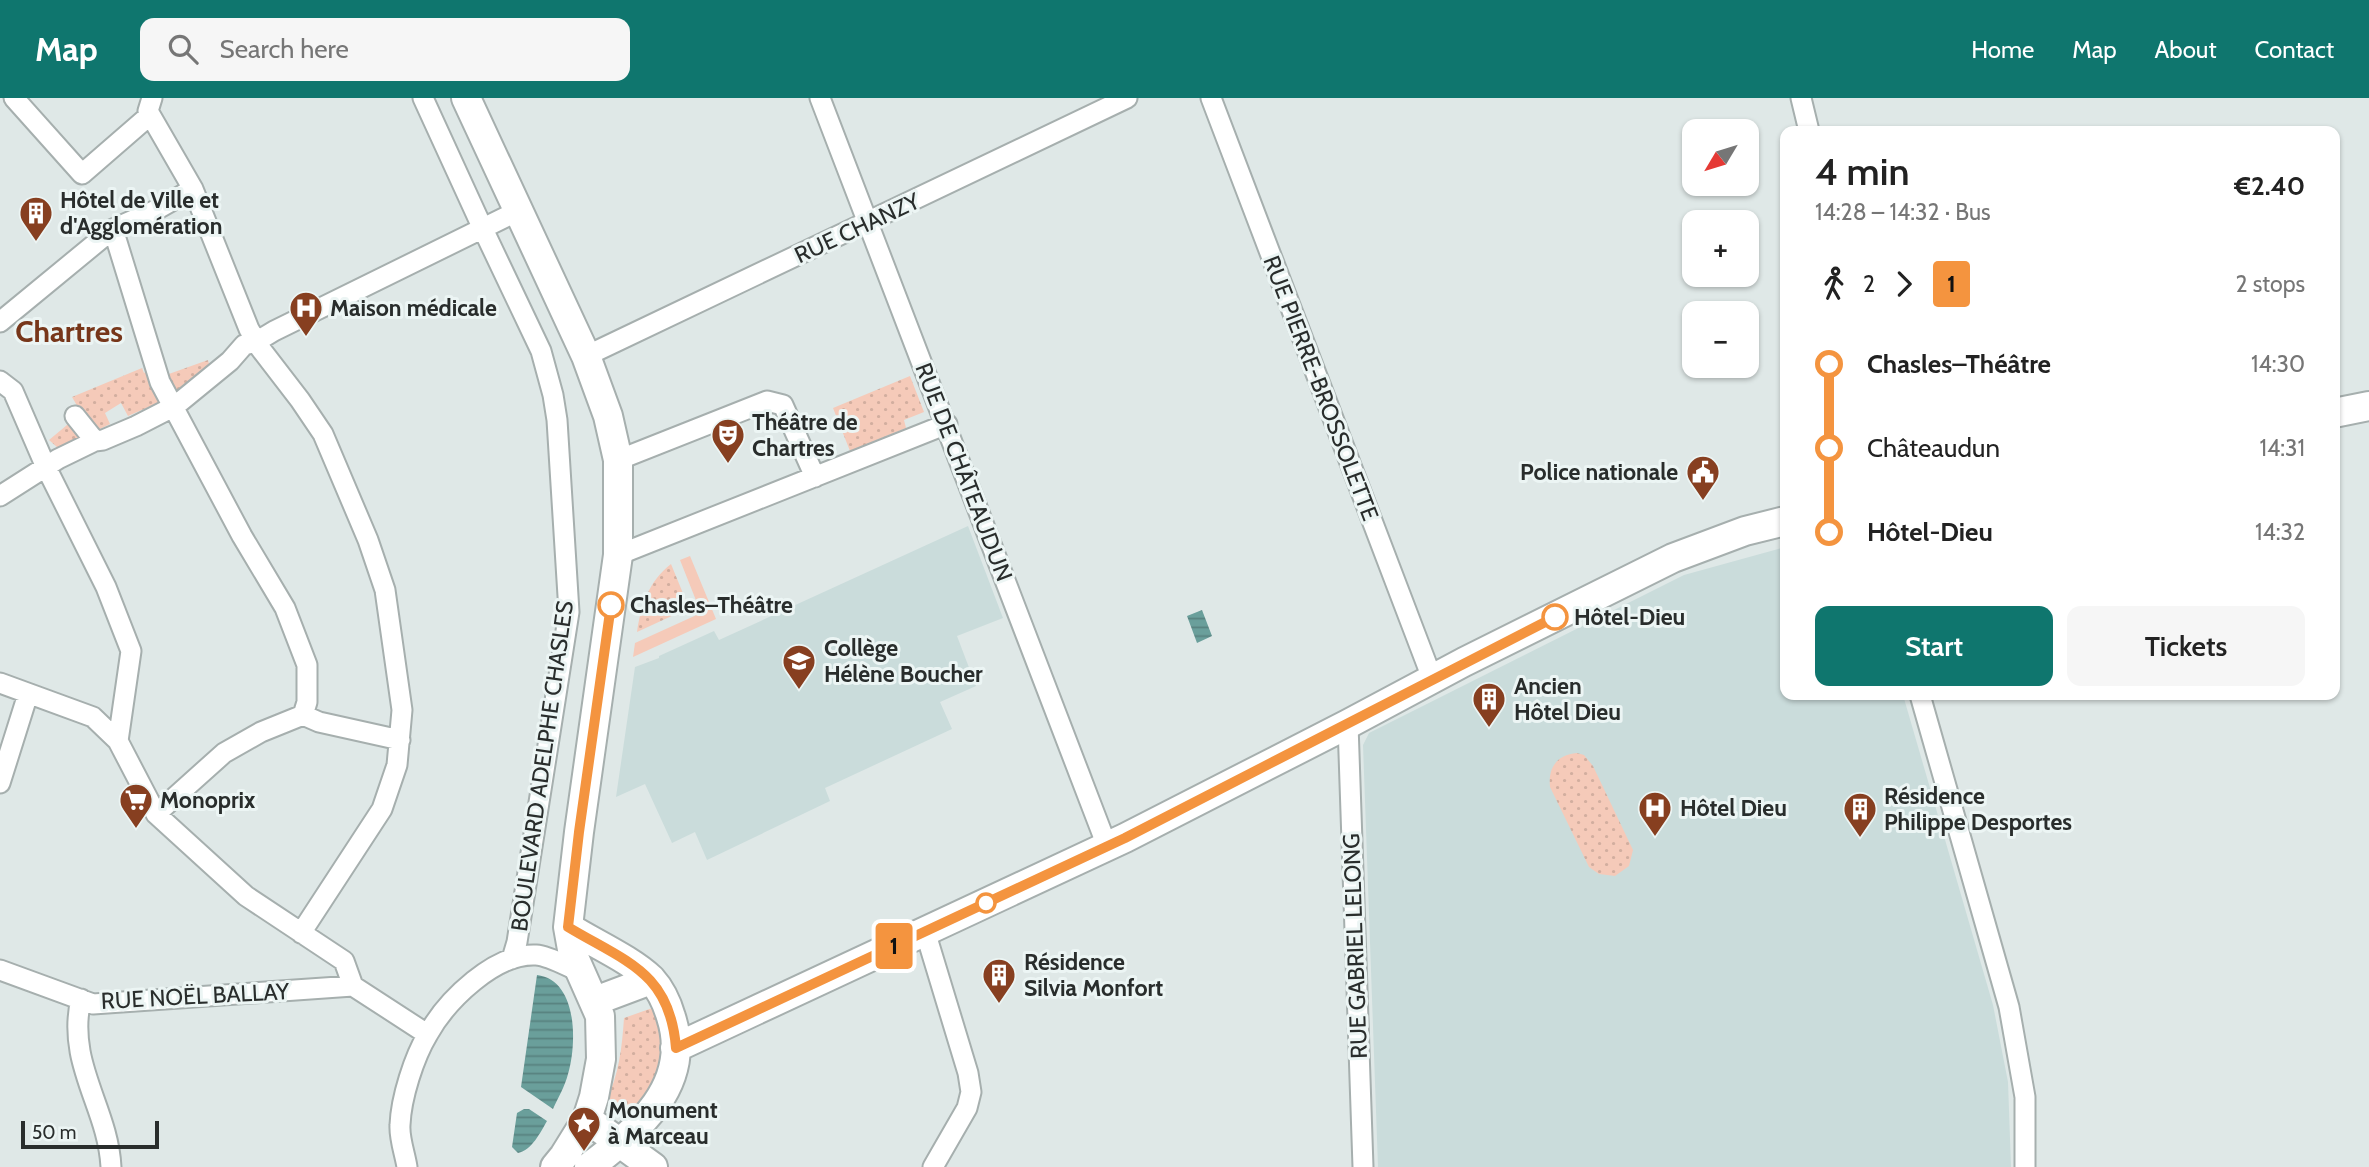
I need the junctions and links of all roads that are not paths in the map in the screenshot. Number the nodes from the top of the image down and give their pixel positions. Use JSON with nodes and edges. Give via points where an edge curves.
{"nodes":[{"id":1,"x":14,"y":98,"type":"edge"},
{"id":2,"x":423,"y":98,"type":"edge"},
{"id":3,"x":466,"y":98,"type":"edge"},
{"id":4,"x":820,"y":98,"type":"edge"},
{"id":5,"x":1127,"y":98,"type":"edge"},
{"id":6,"x":1211,"y":98,"type":"edge"},
{"id":7,"x":1801,"y":98,"type":"edge"},
{"id":8,"x":150,"y":108,"type":"edge"},
{"id":9,"x":1808,"y":126,"type":"edge"},
{"id":10,"x":193,"y":189,"type":"junction"},
{"id":11,"x":520,"y":210,"type":"junction"},
{"id":12,"x":868,"y":223,"type":"junction"},
{"id":13,"x":113,"y":229,"type":"junction"},
{"id":14,"x":483,"y":229,"type":"junction"},
{"id":15,"x":0,"y":321,"type":"edge"},
{"id":16,"x":250,"y":344,"type":"junction"},
{"id":17,"x":586,"y":356,"type":"junction"},
{"id":18,"x":0,"y":381,"type":"edge"},
{"id":19,"x":174,"y":406,"type":"junction"},
{"id":20,"x":2369,"y":406,"type":"edge"},
{"id":21,"x":2340,"y":412,"type":"edge"},
{"id":22,"x":75,"y":416,"type":"dead end"},
{"id":23,"x":947,"y":424,"type":"junction"},
{"id":24,"x":95,"y":441,"type":"junction"},
{"id":25,"x":618,"y":460,"type":"junction"},
{"id":26,"x":46,"y":465,"type":"junction"},
{"id":27,"x":815,"y":477,"type":"junction"},
{"id":28,"x":0,"y":496,"type":"edge"},
{"id":29,"x":1780,"y":522,"type":"edge"},
{"id":30,"x":618,"y":555,"type":"junction"},
{"id":31,"x":1432,"y":678,"type":"junction"},
{"id":32,"x":0,"y":683,"type":"edge"},
{"id":33,"x":28,"y":694,"type":"junction"},
{"id":34,"x":1921,"y":700,"type":"edge"},
{"id":35,"x":303,"y":715,"type":"junction"},
{"id":36,"x":93,"y":717,"type":"junction"},
{"id":37,"x":122,"y":717,"type":"junction"},
{"id":38,"x":1348,"y":724,"type":"junction"},
{"id":39,"x":400,"y":740,"type":"junction"},
{"id":40,"x":118,"y":741,"type":"junction"},
{"id":41,"x":0,"y":783,"type":"edge"},
{"id":42,"x":156,"y":814,"type":"junction"},
{"id":43,"x":1107,"y":846,"type":"junction"},
{"id":44,"x":568,"y":927,"type":"junction"},
{"id":45,"x":925,"y":931,"type":"junction"},
{"id":46,"x":301,"y":933,"type":"junction"},
{"id":47,"x":512,"y":959,"type":"junction"},
{"id":48,"x":0,"y":970,"type":"edge"},
{"id":49,"x":581,"y":972,"type":"junction"},
{"id":50,"x":651,"y":980,"type":"junction"},
{"id":51,"x":353,"y":986,"type":"junction"},
{"id":52,"x":81,"y":999,"type":"junction"},
{"id":53,"x":595,"y":1001,"type":"junction"},
{"id":54,"x":427,"y":1034,"type":"junction"},
{"id":55,"x":676,"y":1048,"type":"junction"},
{"id":56,"x":587,"y":1119,"type":"junction"},
{"id":57,"x":620,"y":1144,"type":"junction"},
{"id":58,"x":111,"y":1167,"type":"edge"},
{"id":59,"x":407,"y":1167,"type":"edge"},
{"id":60,"x":555,"y":1167,"type":"edge"},
{"id":61,"x":589,"y":1167,"type":"edge"},
{"id":62,"x":653,"y":1167,"type":"edge"},
{"id":63,"x":933,"y":1167,"type":"edge"},
{"id":64,"x":1363,"y":1167,"type":"edge"},
{"id":65,"x":2025,"y":1167,"type":"edge"}],
"edges":[{"from":1,"to":8,"type":"street","via":[[82,174]]},
{"from":2,"to":14,"type":"street","name":"BOULEVARD ADELPHE CHASLES"},
{"from":3,"to":11,"type":"main road","name":"BOULEVARD ADELPHE CHASLES"},
{"from":4,"to":12,"type":"street","name":"RUE DE CHÂTEAUDUN"},
{"from":5,"to":12,"type":"street","name":"RUE CHANZY"},
{"from":6,"to":31,"type":"street","name":"RUE PIERRE-BROSSOLETTE"},
{"from":7,"to":9,"type":"street"},
{"from":8,"to":10,"type":"street"},
{"from":10,"to":13,"type":"street"},
{"from":10,"to":16,"type":"street"},
{"from":11,"to":14,"type":"street"},
{"from":11,"to":17,"type":"main road","name":"BOULEVARD ADELPHE CHASLES"},
{"from":12,"to":17,"type":"street","name":"RUE CHANZY"},
{"from":12,"to":23,"type":"street","name":"RUE DE CHÂTEAUDUN"},
{"from":13,"to":15,"type":"street"},
{"from":13,"to":19,"type":"street","via":[[160,382]]},
{"from":14,"to":16,"type":"street"},
{"from":14,"to":47,"type":"street","name":"BOULEVARD ADELPHE CHASLES","via":[[541,351],[553,395],[569,612]]},
{"from":16,"to":19,"type":"street"},
{"from":16,"to":39,"type":"street","via":[[300,400],[323,434],[368,540],[385,590],[392,631],[402,710]]},
{"from":17,"to":25,"type":"main road","name":"BOULEVARD ADELPHE CHASLES"},
{"from":18,"to":26,"type":"street","via":[[13,391]]},
{"from":19,"to":24,"type":"street"},
{"from":19,"to":35,"type":"street","via":[[285,608],[307,666]]},
{"from":20,"to":21,"type":"main road"},
{"from":22,"to":24,"type":"street"},
{"from":23,"to":27,"type":"street"},
{"from":23,"to":43,"type":"street","name":"RUE DE CHÂTEAUDUN"},
{"from":24,"to":26,"type":"street"},
{"from":25,"to":27,"type":"street","via":[[767,401],[783,405]]},
{"from":25,"to":30,"type":"main road","name":"BOULEVARD ADELPHE CHASLES"},
{"from":26,"to":28,"type":"street"},
{"from":26,"to":37,"type":"street","via":[[106,587],[131,651]]},
{"from":27,"to":30,"type":"street"},
{"from":29,"to":31,"type":"main road","via":[[1673,558]]},
{"from":30,"to":44,"type":"main road","name":"BOULEVARD ADELPHE CHASLES"},
{"from":31,"to":38,"type":"main road"},
{"from":32,"to":33,"type":"street"},
{"from":33,"to":36,"type":"street"},
{"from":33,"to":41,"type":"street"},
{"from":34,"to":65,"type":"street","via":[[2009,1007],[2025,1097]]},
{"from":35,"to":39,"type":"street"},
{"from":35,"to":42,"type":"street","via":[[224,752]]},
{"from":36,"to":37,"type":"street"},
{"from":36,"to":40,"type":"street"},
{"from":37,"to":40,"type":"street"},
{"from":38,"to":43,"type":"main road"},
{"from":38,"to":64,"type":"street","name":"RUE GABRIEL LELONG"},
{"from":39,"to":46,"type":"street","via":[[382,809]]},
{"from":40,"to":42,"type":"street"},
{"from":42,"to":46,"type":"street","via":[[246,896]]},
{"from":43,"to":45,"type":"main road"},
{"from":44,"to":49,"type":"main road","name":"BOULEVARD ADELPHE CHASLES"},
{"from":44,"to":50,"type":"main road"},
{"from":45,"to":55,"type":"main road"},
{"from":45,"to":63,"type":"street","via":[[971,1092],[967,1108]]},
{"from":46,"to":51,"type":"street","via":[[344,961]]},
{"from":47,"to":49,"type":"street","via":[[537,955]]},
{"from":47,"to":54,"type":"street","via":[[465,988]]},
{"from":48,"to":52,"type":"street","name":"RUE NOËL BALLAY"},
{"from":49,"to":53,"type":"main road","name":"BOULEVARD ADELPHE CHASLES"},
{"from":50,"to":53,"type":"main road"},
{"from":50,"to":55,"type":"main road","via":[[667,1006]]},
{"from":51,"to":52,"type":"street","name":"RUE NOËL BALLAY","via":[[93,1004]]},
{"from":51,"to":54,"type":"street"},
{"from":52,"to":58,"type":"street","via":[[78,1049]]},
{"from":53,"to":56,"type":"main road","name":"BOULEVARD ADELPHE CHASLES","via":[[601,1059]]},
{"from":54,"to":59,"type":"street","via":[[408,1081],[400,1126]]},
{"from":55,"to":57,"type":"main road","via":[[672,1076],[660,1098],[644,1122]]},
{"from":56,"to":57,"type":"main road"},
{"from":56,"to":60,"type":"main road","name":"BOULEVARD ADELPHE CHASLES"},
{"from":57,"to":61,"type":"main road"},
{"from":57,"to":62,"type":"main road"}]}
